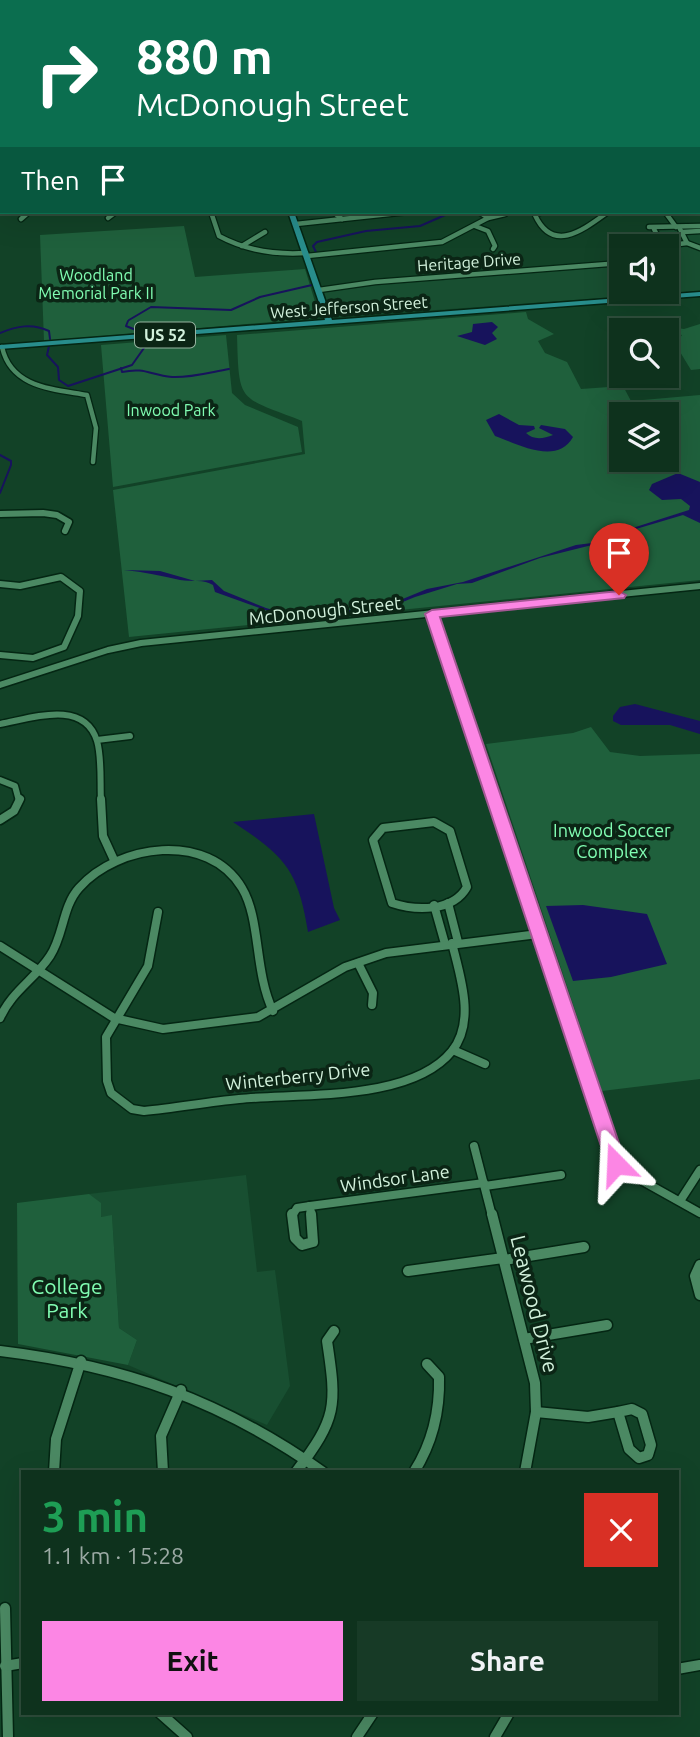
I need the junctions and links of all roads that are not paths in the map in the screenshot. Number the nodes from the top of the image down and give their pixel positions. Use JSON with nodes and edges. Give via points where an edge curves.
{"nodes":[{"id":1,"x":27,"y":214,"type":"edge"},
{"id":2,"x":113,"y":214,"type":"edge"},
{"id":3,"x":212,"y":214,"type":"edge"},
{"id":4,"x":292,"y":214,"type":"edge"},
{"id":5,"x":336,"y":214,"type":"edge"},
{"id":6,"x":383,"y":214,"type":"edge"},
{"id":7,"x":482,"y":214,"type":"edge"},
{"id":8,"x":505,"y":214,"type":"dead end"},
{"id":9,"x":536,"y":214,"type":"edge"},
{"id":10,"x":605,"y":214,"type":"edge"},
{"id":11,"x":667,"y":214,"type":"edge"},
{"id":12,"x":108,"y":218,"type":"dead end"},
{"id":13,"x":488,"y":218,"type":"junction"},
{"id":14,"x":21,"y":219,"type":"dead end"},
{"id":15,"x":342,"y":219,"type":"junction"},
{"id":16,"x":296,"y":224,"type":"junction"},
{"id":17,"x":475,"y":226,"type":"junction"},
{"id":18,"x":700,"y":228,"type":"edge"},
{"id":19,"x":679,"y":229,"type":"junction"},
{"id":20,"x":265,"y":232,"type":"dead end"},
{"id":21,"x":655,"y":234,"type":"edge"},
{"id":22,"x":687,"y":243,"type":"junction"},
{"id":23,"x":679,"y":244,"type":"edge"},
{"id":24,"x":242,"y":246,"type":"junction"},
{"id":25,"x":700,"y":248,"type":"edge"},
{"id":26,"x":493,"y":249,"type":"dead end"},
{"id":27,"x":307,"y":255,"type":"junction"},
{"id":28,"x":609,"y":264,"type":"edge"},
{"id":29,"x":319,"y":290,"type":"junction"},
{"id":30,"x":700,"y":294,"type":"edge"},
{"id":31,"x":329,"y":322,"type":"junction"},
{"id":32,"x":1,"y":347,"type":"edge"},
{"id":33,"x":93,"y":462,"type":"dead end"},
{"id":34,"x":0,"y":514,"type":"edge"},
{"id":35,"x":65,"y":531,"type":"dead end"},
{"id":36,"x":0,"y":584,"type":"edge"},
{"id":37,"x":700,"y":586,"type":"edge"},
{"id":38,"x":432,"y":614,"type":"junction"},
{"id":39,"x":0,"y":655,"type":"edge"},
{"id":40,"x":33,"y":658,"type":"junction"},
{"id":41,"x":39,"y":673,"type":"junction"},
{"id":42,"x":0,"y":685,"type":"edge"},
{"id":43,"x":0,"y":724,"type":"edge"},
{"id":44,"x":130,"y":736,"type":"dead end"},
{"id":45,"x":97,"y":740,"type":"junction"},
{"id":46,"x":0,"y":780,"type":"edge"},
{"id":47,"x":0,"y":820,"type":"edge"},
{"id":48,"x":114,"y":860,"type":"junction"},
{"id":49,"x":441,"y":904,"type":"junction"},
{"id":50,"x":158,"y":912,"type":"dead end"},
{"id":51,"x":538,"y":934,"type":"junction"},
{"id":52,"x":452,"y":943,"type":"junction"},
{"id":53,"x":0,"y":946,"type":"edge"},
{"id":54,"x":358,"y":963,"type":"junction"},
{"id":55,"x":38,"y":969,"type":"junction"},
{"id":56,"x":372,"y":1005,"type":"dead end"},
{"id":57,"x":273,"y":1011,"type":"junction"},
{"id":58,"x":0,"y":1018,"type":"edge"},
{"id":59,"x":114,"y":1018,"type":"junction"},
{"id":60,"x":453,"y":1050,"type":"junction"},
{"id":61,"x":485,"y":1064,"type":"dead end"},
{"id":62,"x":474,"y":1146,"type":"dead end"},
{"id":63,"x":700,"y":1170,"type":"edge"},
{"id":64,"x":561,"y":1175,"type":"dead end"},
{"id":65,"x":484,"y":1184,"type":"junction"},
{"id":66,"x":680,"y":1201,"type":"junction"},
{"id":67,"x":310,"y":1206,"type":"dead end"},
{"id":68,"x":700,"y":1213,"type":"edge"},
{"id":69,"x":584,"y":1247,"type":"dead end"},
{"id":70,"x":504,"y":1259,"type":"junction"},
{"id":71,"x":700,"y":1265,"type":"edge"},
{"id":72,"x":408,"y":1271,"type":"dead end"},
{"id":73,"x":700,"y":1295,"type":"edge"},
{"id":74,"x":607,"y":1325,"type":"dead end"},
{"id":75,"x":334,"y":1331,"type":"dead end"},
{"id":76,"x":524,"y":1339,"type":"junction"},
{"id":77,"x":0,"y":1351,"type":"edge"},
{"id":78,"x":81,"y":1362,"type":"junction"},
{"id":79,"x":427,"y":1364,"type":"dead end"},
{"id":80,"x":181,"y":1390,"type":"junction"},
{"id":81,"x":536,"y":1412,"type":"junction"},
{"id":82,"x":618,"y":1412,"type":"junction"},
{"id":83,"x":306,"y":1459,"type":"junction"},
{"id":84,"x":54,"y":1470,"type":"edge"},
{"id":85,"x":163,"y":1470,"type":"edge"},
{"id":86,"x":298,"y":1470,"type":"edge"},
{"id":87,"x":320,"y":1470,"type":"edge"},
{"id":88,"x":415,"y":1470,"type":"edge"},
{"id":89,"x":525,"y":1470,"type":"edge"},
{"id":90,"x":5,"y":1608,"type":"dead end"},
{"id":91,"x":21,"y":1663,"type":"edge"},
{"id":92,"x":700,"y":1665,"type":"edge"},
{"id":93,"x":5,"y":1666,"type":"junction"},
{"id":94,"x":679,"y":1669,"type":"edge"},
{"id":95,"x":162,"y":1715,"type":"edge"},
{"id":96,"x":372,"y":1715,"type":"edge"},
{"id":97,"x":508,"y":1715,"type":"edge"},
{"id":98,"x":8,"y":1737,"type":"edge"},
{"id":99,"x":187,"y":1737,"type":"edge"},
{"id":100,"x":357,"y":1737,"type":"edge"},
{"id":101,"x":495,"y":1737,"type":"edge"}],
"edges":[{"from":1,"to":14,"type":"street"},
{"from":2,"to":12,"type":"street"},
{"from":3,"to":24,"type":"street","via":[[219,236]]},
{"from":4,"to":16,"type":"main road"},
{"from":5,"to":15,"type":"street"},
{"from":6,"to":15,"type":"street"},
{"from":7,"to":13,"type":"street"},
{"from":8,"to":13,"type":"street"},
{"from":9,"to":10,"type":"street","via":[[547,234],[581,231]]},
{"from":11,"to":19,"type":"street"},
{"from":13,"to":17,"type":"street"},
{"from":15,"to":16,"type":"street"},
{"from":16,"to":27,"type":"main road"},
{"from":17,"to":26,"type":"street","via":[[488,231]]},
{"from":17,"to":27,"type":"street","via":[[430,244]]},
{"from":18,"to":19,"type":"street"},
{"from":19,"to":21,"type":"street","via":[[651,228]]},
{"from":19,"to":22,"type":"street"},
{"from":20,"to":24,"type":"street"},
{"from":22,"to":23,"type":"street"},
{"from":22,"to":25,"type":"street"},
{"from":24,"to":27,"type":"street","via":[[271,254]]},
{"from":27,"to":29,"type":"main road"},
{"from":28,"to":29,"type":"street","name":"Heritage Drive"},
{"from":29,"to":31,"type":"main road"},
{"from":30,"to":31,"type":"main road","name":"West Jefferson Street","number":"US 52"},
{"from":31,"to":32,"type":"main road","name":"West Jefferson Street","number":"US 52"},
{"from":32,"to":33,"type":"street","via":[[5,361],[31,385],[87,395],[94,423]]},
{"from":34,"to":35,"type":"street","via":[[57,515],[69,522]]},
{"from":36,"to":40,"type":"street","via":[[23,585],[60,576],[80,591],[80,608],[67,643]]},
{"from":37,"to":38,"type":"street","name":"McDonough Street"},
{"from":38,"to":41,"type":"street","name":"McDonough Street","via":[[141,643]]},
{"from":38,"to":51,"type":"street"},
{"from":39,"to":40,"type":"street"},
{"from":40,"to":41,"type":"street"},
{"from":41,"to":42,"type":"street","name":"McDonough Street"},
{"from":43,"to":45,"type":"street","via":[[65,713],[84,721]]},
{"from":44,"to":45,"type":"street"},
{"from":45,"to":48,"type":"street","via":[[103,836]]},
{"from":46,"to":47,"type":"street","via":[[16,784],[19,798],[17,811]]},
{"from":48,"to":55,"type":"street","via":[[100,867],[73,896],[55,947]]},
{"from":48,"to":57,"type":"street","via":[[177,851],[205,858],[232,875],[248,906],[258,980]]},
{"from":49,"to":49,"type":"street","via":[[401,907],[392,903],[373,840],[383,828],[434,822],[450,831],[467,887],[460,899]]},
{"from":49,"to":52,"type":"street"},
{"from":49,"to":52,"type":"street"},
{"from":50,"to":59,"type":"street","via":[[148,966]]},
{"from":51,"to":52,"type":"street"},
{"from":51,"to":66,"type":"street","via":[[616,1164]]},
{"from":52,"to":54,"type":"street","via":[[386,953]]},
{"from":52,"to":60,"type":"street","via":[[465,1004],[461,1034]]},
{"from":53,"to":55,"type":"street"},
{"from":54,"to":56,"type":"street","via":[[373,993]]},
{"from":54,"to":57,"type":"street"},
{"from":55,"to":58,"type":"street","via":[[11,997]]},
{"from":55,"to":59,"type":"street"},
{"from":57,"to":59,"type":"street","via":[[236,1022],[163,1029]]},
{"from":59,"to":60,"type":"street","name":"Winterberry Drive","via":[[106,1037],[107,1081],[119,1102],[144,1111],[387,1083],[429,1070]]},
{"from":60,"to":61,"type":"street"},
{"from":62,"to":65,"type":"street","name":"Leawood Drive"},
{"from":63,"to":66,"type":"street"},
{"from":64,"to":65,"type":"street","name":"Windsor Lane"},
{"from":65,"to":67,"type":"street","name":"Windsor Lane"},
{"from":65,"to":70,"type":"street","name":"Leawood Drive"},
{"from":66,"to":68,"type":"street"},
{"from":69,"to":70,"type":"street"},
{"from":70,"to":72,"type":"street"},
{"from":70,"to":76,"type":"street","name":"Leawood Drive"},
{"from":71,"to":73,"type":"street","via":[[695,1276]]},
{"from":74,"to":76,"type":"street"},
{"from":75,"to":83,"type":"street","via":[[327,1341],[336,1410]]},
{"from":76,"to":81,"type":"street","name":"Leawood Drive","via":[[535,1383]]},
{"from":77,"to":78,"type":"street"},
{"from":78,"to":80,"type":"street"},
{"from":78,"to":84,"type":"street","via":[[56,1439]]},
{"from":79,"to":88,"type":"street","via":[[439,1377],[439,1413],[435,1434]]},
{"from":80,"to":83,"type":"street","via":[[254,1425]]},
{"from":80,"to":85,"type":"street","via":[[161,1436]]},
{"from":81,"to":82,"type":"street","via":[[588,1417]]},
{"from":81,"to":89,"type":"street","name":"Leawood Drive"},
{"from":82,"to":82,"type":"street","via":[[629,1449],[639,1458],[648,1455],[651,1445],[642,1414],[632,1409]]},
{"from":83,"to":86,"type":"street"},
{"from":83,"to":87,"type":"street"},
{"from":90,"to":93,"type":"street"},
{"from":91,"to":93,"type":"street"},
{"from":92,"to":94,"type":"street"},
{"from":93,"to":98,"type":"street"},
{"from":95,"to":99,"type":"street"},
{"from":96,"to":100,"type":"street"},
{"from":97,"to":101,"type":"street"}]}
